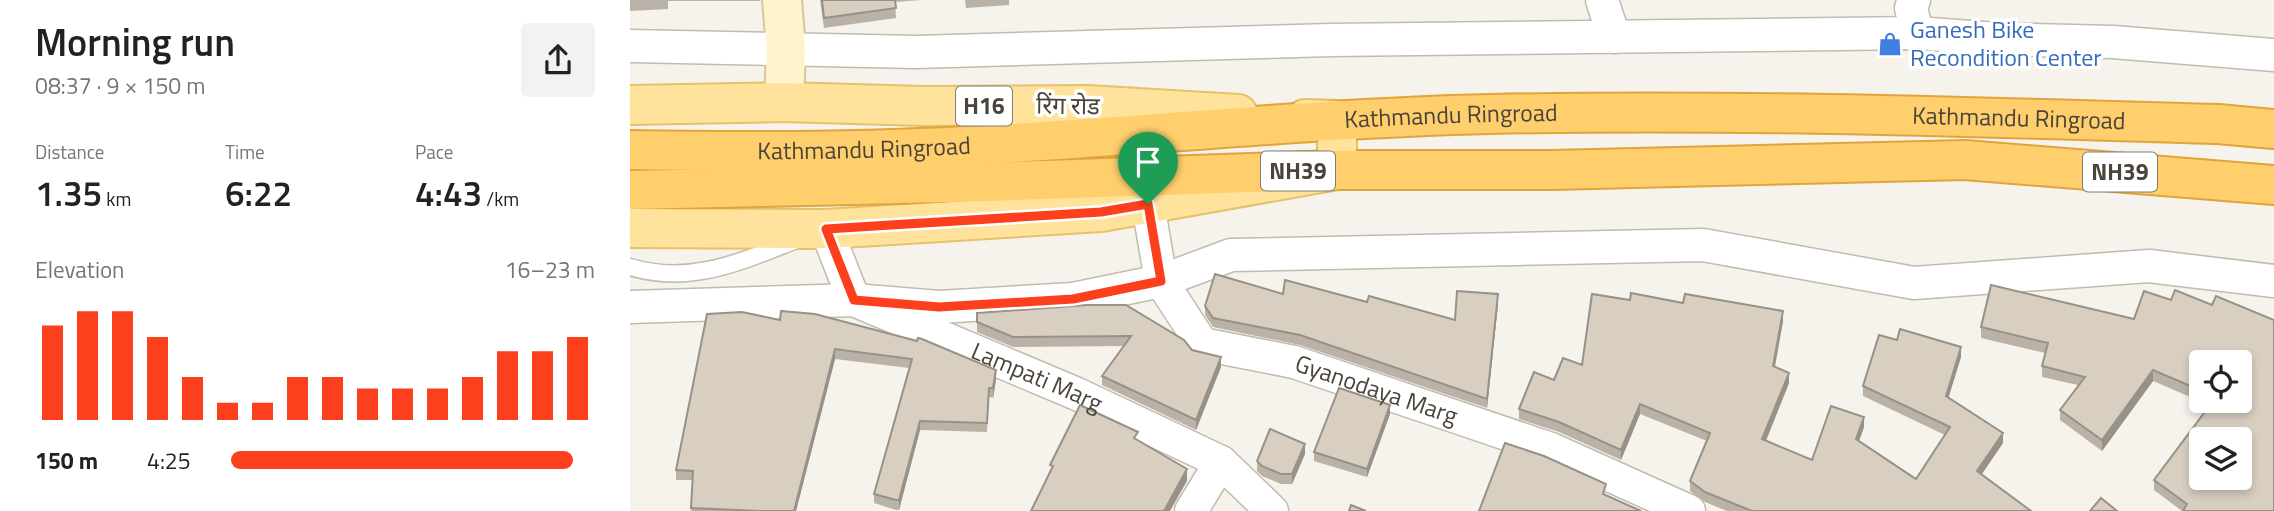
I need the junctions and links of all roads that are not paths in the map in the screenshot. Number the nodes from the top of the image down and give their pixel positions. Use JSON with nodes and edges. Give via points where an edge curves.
{"nodes":[{"id":1,"x":782,"y":0,"type":"edge"},
{"id":2,"x":1602,"y":0,"type":"edge"},
{"id":3,"x":1914,"y":0,"type":"edge"},
{"id":4,"x":1917,"y":33,"type":"junction"},
{"id":5,"x":1614,"y":37,"type":"junction"},
{"id":6,"x":630,"y":46,"type":"edge"},
{"id":7,"x":786,"y":49,"type":"junction"},
{"id":8,"x":2274,"y":55,"type":"edge"},
{"id":9,"x":784,"y":102,"type":"junction"},
{"id":10,"x":630,"y":105,"type":"edge"},
{"id":11,"x":1337,"y":120,"type":"junction"},
{"id":12,"x":2274,"y":129,"type":"edge"},
{"id":13,"x":630,"y":150,"type":"edge"},
{"id":14,"x":1336,"y":170,"type":"junction"},
{"id":15,"x":2274,"y":185,"type":"edge"},
{"id":16,"x":630,"y":190,"type":"edge"},
{"id":17,"x":1148,"y":204,"type":"junction"},
{"id":18,"x":630,"y":228,"type":"edge"},
{"id":19,"x":826,"y":229,"type":"junction"},
{"id":20,"x":630,"y":267,"type":"edge"},
{"id":21,"x":1161,"y":281,"type":"junction"},
{"id":22,"x":2274,"y":281,"type":"edge"},
{"id":23,"x":854,"y":300,"type":"junction"},
{"id":24,"x":630,"y":307,"type":"edge"},
{"id":25,"x":1221,"y":462,"type":"junction"},
{"id":26,"x":1191,"y":511,"type":"edge"},
{"id":27,"x":1272,"y":511,"type":"edge"},
{"id":28,"x":1689,"y":511,"type":"edge"}],
"edges":[{"from":1,"to":7,"type":"street"},
{"from":2,"to":5,"type":"street"},
{"from":3,"to":4,"type":"street","via":[[1911,8]]},
{"from":4,"to":5,"type":"street"},
{"from":4,"to":8,"type":"street"},
{"from":5,"to":7,"type":"street","via":[[916,52]]},
{"from":6,"to":7,"type":"street"},
{"from":7,"to":9,"type":"street"},
{"from":9,"to":10,"type":"main road","name":"रिंग रोड","number":"H16"},
{"from":9,"to":11,"type":"main road","name":"रिंग रोड","number":"H16","via":[[1087,105]]},
{"from":11,"to":12,"type":"highway","name":"Kathmandu Ringroad","number":"NH39","via":[[1741,112]]},
{"from":11,"to":13,"type":"highway","name":"Kathmandu Ringroad","number":"NH39","via":[[964,146],[786,153]]},
{"from":11,"to":14,"type":"main road"},
{"from":14,"to":15,"type":"highway","name":"Kathmandu Ringroad","number":"NH39","via":[[1965,160]]},
{"from":14,"to":16,"type":"highway","name":"Kathmandu Ringroad","number":"NH39"},
{"from":14,"to":17,"type":"main road"},
{"from":17,"to":19,"type":"main road","via":[[1101,212]]},
{"from":17,"to":21,"type":"street","name":"Gyanodaya Marg"},
{"from":18,"to":19,"type":"main road"},
{"from":19,"to":20,"type":"lane","via":[[701,273]]},
{"from":19,"to":23,"type":"street"},
{"from":21,"to":22,"type":"street","via":[[1231,255],[1703,245],[1914,283],[2150,266]]},
{"from":21,"to":23,"type":"street","via":[[1073,299],[939,307]]},
{"from":21,"to":28,"type":"street","name":"Gyanodaya Marg","via":[[1202,344],[1294,362],[1551,449]]},
{"from":23,"to":24,"type":"street"},
{"from":23,"to":25,"type":"street","name":"Lampati Marg","via":[[1077,394]]},
{"from":25,"to":26,"type":"street"},
{"from":25,"to":27,"type":"street","name":"Lampati Marg"}]}
